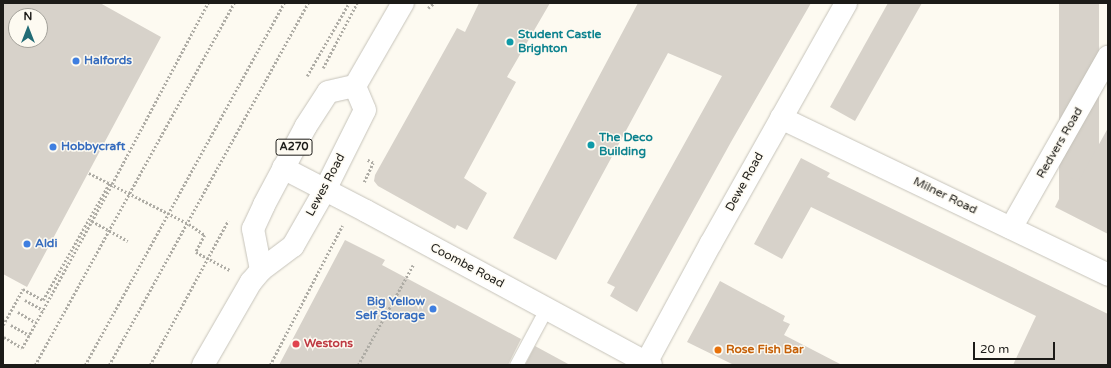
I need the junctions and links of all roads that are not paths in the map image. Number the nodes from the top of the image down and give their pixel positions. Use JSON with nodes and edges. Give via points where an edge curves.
{"nodes":[{"id":1,"x":403,"y":3,"type":"edge"},
{"id":2,"x":846,"y":3,"type":"edge"},
{"id":3,"x":1108,"y":57,"type":"edge"},
{"id":4,"x":355,"y":86,"type":"junction"},
{"id":5,"x":782,"y":118,"type":"junction"},
{"id":6,"x":283,"y":168,"type":"junction"},
{"id":7,"x":325,"y":190,"type":"junction"},
{"id":8,"x":1011,"y":228,"type":"junction"},
{"id":9,"x":1108,"y":275,"type":"edge"},
{"id":10,"x":256,"y":276,"type":"junction"},
{"id":11,"x":546,"y":309,"type":"junction"},
{"id":12,"x":649,"y":364,"type":"edge"},
{"id":13,"x":203,"y":365,"type":"edge"},
{"id":14,"x":516,"y":365,"type":"edge"}],
"edges":[{"from":1,"to":4,"type":"street"},
{"from":2,"to":5,"type":"street","name":"Dewe Road"},
{"from":3,"to":8,"type":"street","name":"Redvers Road"},
{"from":4,"to":6,"type":"street","number":"A270","via":[[328,92]]},
{"from":4,"to":7,"type":"street","name":"Lewes Road","via":[[364,110]]},
{"from":5,"to":8,"type":"street","name":"Milner Road"},
{"from":5,"to":12,"type":"street","name":"Dewe Road"},
{"from":6,"to":7,"type":"street","name":"Coombe Road"},
{"from":6,"to":10,"type":"street","number":"A270","via":[[253,229]]},
{"from":7,"to":10,"type":"street","name":"Lewes Road","via":[[293,246]]},
{"from":7,"to":11,"type":"street","name":"Coombe Road"},
{"from":8,"to":9,"type":"street","name":"Milner Road"},
{"from":10,"to":13,"type":"street","name":"Lewes Road"},
{"from":11,"to":12,"type":"street","name":"Coombe Road"},
{"from":11,"to":14,"type":"lane"}]}
